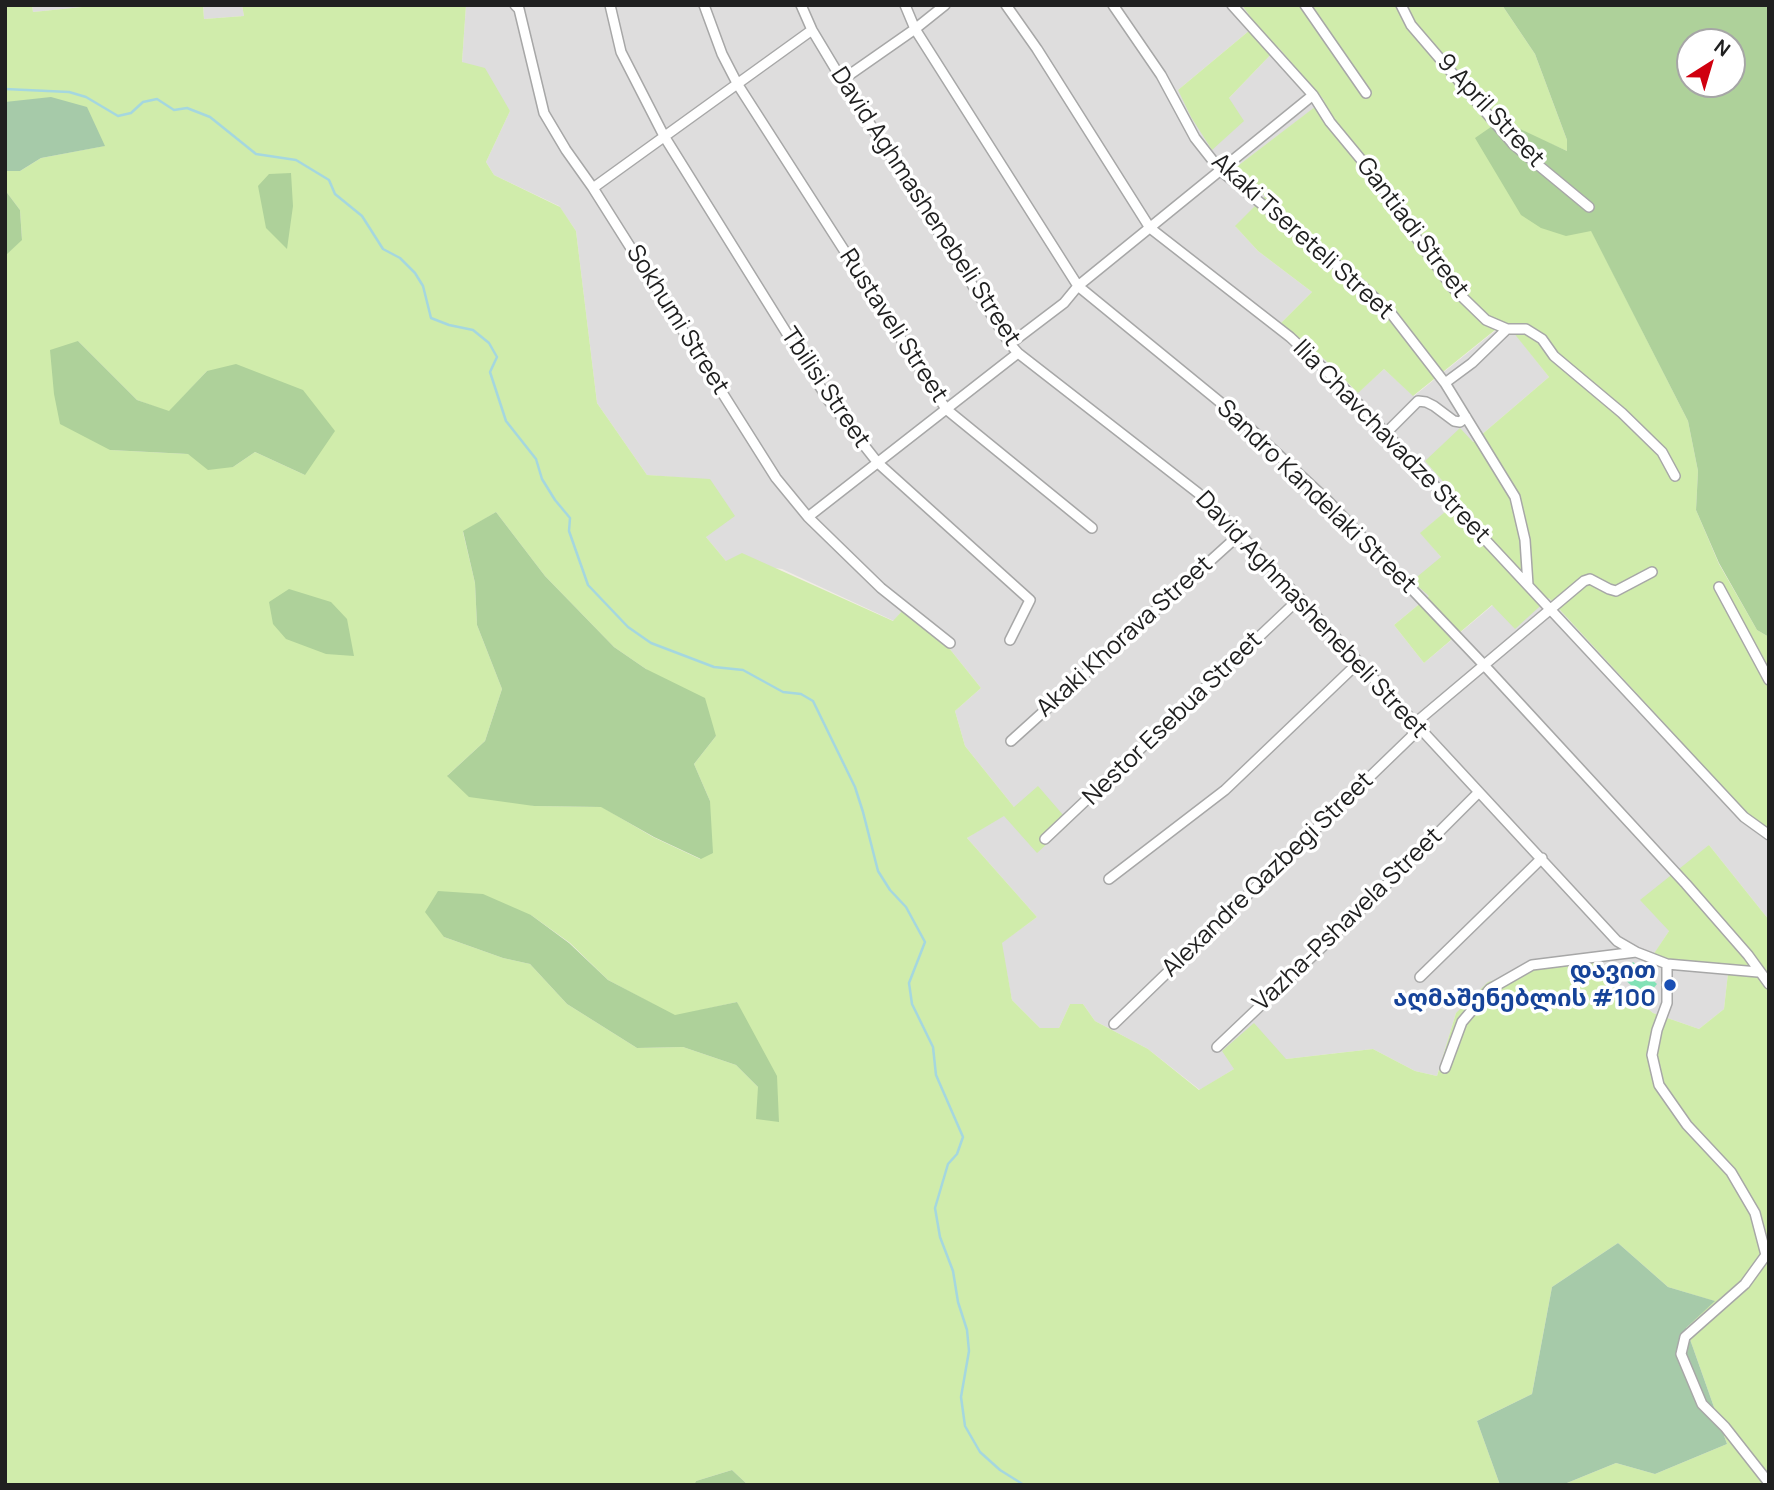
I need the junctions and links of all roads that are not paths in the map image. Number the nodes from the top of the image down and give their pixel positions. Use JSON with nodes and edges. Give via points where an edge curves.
{"nodes":[{"id":1,"x":515,"y":5,"type":"edge"},
{"id":2,"x":610,"y":5,"type":"edge"},
{"id":3,"x":704,"y":5,"type":"edge"},
{"id":4,"x":802,"y":5,"type":"edge"},
{"id":5,"x":905,"y":5,"type":"edge"},
{"id":6,"x":945,"y":5,"type":"edge"},
{"id":7,"x":1006,"y":5,"type":"edge"},
{"id":8,"x":1113,"y":5,"type":"edge"},
{"id":9,"x":1232,"y":5,"type":"edge"},
{"id":10,"x":1306,"y":5,"type":"edge"},
{"id":11,"x":1401,"y":5,"type":"edge"},
{"id":12,"x":915,"y":29,"type":"junction"},
{"id":13,"x":812,"y":30,"type":"junction"},
{"id":14,"x":842,"y":80,"type":"junction"},
{"id":15,"x":738,"y":85,"type":"junction"},
{"id":16,"x":1366,"y":93,"type":"dead end"},
{"id":17,"x":1313,"y":94,"type":"junction"},
{"id":18,"x":664,"y":136,"type":"junction"},
{"id":19,"x":1221,"y":171,"type":"junction"},
{"id":20,"x":593,"y":188,"type":"junction"},
{"id":21,"x":1589,"y":206,"type":"dead end"},
{"id":22,"x":1150,"y":228,"type":"junction"},
{"id":23,"x":1078,"y":286,"type":"junction"},
{"id":24,"x":1507,"y":329,"type":"junction"},
{"id":25,"x":1010,"y":344,"type":"junction"},
{"id":26,"x":1018,"y":353,"type":"junction"},
{"id":27,"x":1445,"y":383,"type":"junction"},
{"id":28,"x":946,"y":409,"type":"junction"},
{"id":29,"x":1466,"y":417,"type":"junction"},
{"id":30,"x":1386,"y":433,"type":"junction"},
{"id":31,"x":878,"y":463,"type":"junction"},
{"id":32,"x":1675,"y":476,"type":"dead end"},
{"id":33,"x":808,"y":517,"type":"junction"},
{"id":34,"x":1092,"y":528,"type":"dead end"},
{"id":35,"x":1240,"y":534,"type":"junction"},
{"id":36,"x":1652,"y":572,"type":"dead end"},
{"id":37,"x":1528,"y":585,"type":"junction"},
{"id":38,"x":1720,"y":587,"type":"dead end"},
{"id":39,"x":1300,"y":598,"type":"junction"},
{"id":40,"x":1552,"y":608,"type":"junction"},
{"id":41,"x":1010,"y":640,"type":"dead end"},
{"id":42,"x":950,"y":643,"type":"dead end"},
{"id":43,"x":1359,"y":662,"type":"junction"},
{"id":44,"x":1484,"y":665,"type":"junction"},
{"id":45,"x":1769,"y":680,"type":"edge"},
{"id":46,"x":1414,"y":724,"type":"junction"},
{"id":47,"x":1011,"y":741,"type":"dead end"},
{"id":48,"x":1479,"y":792,"type":"junction"},
{"id":49,"x":1769,"y":835,"type":"edge"},
{"id":50,"x":1045,"y":839,"type":"dead end"},
{"id":51,"x":1542,"y":858,"type":"junction"},
{"id":52,"x":1109,"y":878,"type":"dead end"},
{"id":53,"x":1636,"y":952,"type":"junction"},
{"id":54,"x":1667,"y":964,"type":"junction"},
{"id":55,"x":1758,"y":972,"type":"junction"},
{"id":56,"x":1420,"y":977,"type":"dead end"},
{"id":57,"x":1769,"y":984,"type":"edge"},
{"id":58,"x":1114,"y":1024,"type":"dead end"},
{"id":59,"x":1217,"y":1046,"type":"dead end"},
{"id":60,"x":1445,"y":1068,"type":"dead end"},
{"id":61,"x":1768,"y":1257,"type":"edge"},
{"id":62,"x":1769,"y":1483,"type":"edge"}],
"edges":[{"from":1,"to":20,"type":"street","name":"Sokhumi Street","via":[[544,113]]},
{"from":2,"to":18,"type":"street","name":"Tbilisi Street","via":[[621,52]]},
{"from":3,"to":15,"type":"street","name":"Rustaveli Street"},
{"from":4,"to":13,"type":"street","name":"David Aghmashenebeli Street"},
{"from":5,"to":12,"type":"street","name":"Sandro Kandelaki Street"},
{"from":6,"to":12,"type":"street"},
{"from":7,"to":22,"type":"street","name":"Ilia Chavchavadze Street"},
{"from":8,"to":19,"type":"street","name":"Akaki Tsereteli Street","via":[[1161,75],[1195,138]]},
{"from":9,"to":17,"type":"street","name":"Gantiadi Street"},
{"from":10,"to":16,"type":"street"},
{"from":11,"to":21,"type":"street","name":"9 April Street","via":[[1411,25],[1514,145]]},
{"from":12,"to":14,"type":"street"},
{"from":12,"to":23,"type":"street","name":"Sandro Kandelaki Street"},
{"from":13,"to":14,"type":"street","name":"David Aghmashenebeli Street"},
{"from":13,"to":15,"type":"street"},
{"from":14,"to":25,"type":"street","name":"David Aghmashenebeli Street"},
{"from":15,"to":18,"type":"street"},
{"from":15,"to":28,"type":"street","name":"Rustaveli Street"},
{"from":17,"to":19,"type":"street"},
{"from":17,"to":24,"type":"street","name":"Gantiadi Street","via":[[1452,288],[1486,320]]},
{"from":18,"to":20,"type":"street"},
{"from":18,"to":31,"type":"street","name":"Tbilisi Street","via":[[829,401]]},
{"from":19,"to":22,"type":"street"},
{"from":19,"to":27,"type":"street","name":"Akaki Tsereteli Street","via":[[1390,312]]},
{"from":20,"to":33,"type":"street","name":"Sokhumi Street","via":[[776,478]]},
{"from":22,"to":23,"type":"street"},
{"from":22,"to":30,"type":"street","name":"Ilia Chavchavadze Street","via":[[1290,337]]},
{"from":23,"to":25,"type":"street","via":[[1064,303]]},
{"from":23,"to":44,"type":"street","name":"Sandro Kandelaki Street","via":[[1237,416],[1328,501]]},
{"from":24,"to":27,"type":"street"},
{"from":24,"to":32,"type":"street","name":"Gantiadi Street","via":[[1526,329],[1542,340],[1554,356],[1662,452]]},
{"from":25,"to":26,"type":"street","name":"David Aghmashenebeli Street"},
{"from":26,"to":28,"type":"street"},
{"from":26,"to":35,"type":"street","name":"David Aghmashenebeli Street","via":[[1198,493]]},
{"from":27,"to":29,"type":"street","name":"Akaki Tsereteli Street"},
{"from":28,"to":31,"type":"street"},
{"from":28,"to":34,"type":"street","name":"Rustaveli Street"},
{"from":29,"to":30,"type":"street","via":[[1454,421],[1418,401]]},
{"from":29,"to":37,"type":"street","name":"Akaki Tsereteli Street","via":[[1516,497]]},
{"from":30,"to":37,"type":"street","name":"Ilia Chavchavadze Street"},
{"from":31,"to":33,"type":"street"},
{"from":31,"to":41,"type":"street","name":"Tbilisi Street","via":[[1030,600]]},
{"from":33,"to":42,"type":"street","name":"Sokhumi Street","via":[[881,588]]},
{"from":35,"to":39,"type":"street","name":"David Aghmashenebeli Street"},
{"from":35,"to":47,"type":"street","name":"Akaki Khorava Street"},
{"from":36,"to":40,"type":"street","name":"Alexandre Qazbegi Street","via":[[1616,591],[1590,579],[1584,581]]},
{"from":37,"to":40,"type":"street","name":"Ilia Chavchavadze Street"},
{"from":38,"to":45,"type":"street"},
{"from":39,"to":43,"type":"street","name":"David Aghmashenebeli Street"},
{"from":39,"to":50,"type":"street","name":"Nestor Esebua Street"},
{"from":40,"to":44,"type":"street","name":"Alexandre Qazbegi Street"},
{"from":40,"to":49,"type":"street","name":"Ilia Chavchavadze Street","via":[[1744,817]]},
{"from":43,"to":46,"type":"street","name":"David Aghmashenebeli Street"},
{"from":43,"to":52,"type":"street","via":[[1225,790]]},
{"from":44,"to":46,"type":"street","name":"Alexandre Qazbegi Street"},
{"from":44,"to":55,"type":"street","name":"Sandro Kandelaki Street","via":[[1686,884]]},
{"from":46,"to":48,"type":"street","name":"David Aghmashenebeli Street"},
{"from":46,"to":58,"type":"street","name":"Alexandre Qazbegi Street","via":[[1412,736]]},
{"from":48,"to":51,"type":"street","name":"David Aghmashenebeli Street"},
{"from":48,"to":59,"type":"street","name":"Vazha-Pshavela Street"},
{"from":51,"to":53,"type":"street","name":"David Aghmashenebeli Street","via":[[1617,941]]},
{"from":51,"to":56,"type":"street"},
{"from":53,"to":54,"type":"street","name":"David Aghmashenebeli Street"},
{"from":53,"to":60,"type":"street","via":[[1532,965],[1490,989],[1462,1022]]},
{"from":54,"to":55,"type":"street","name":"David Aghmashenebeli Street"},
{"from":54,"to":61,"type":"street","via":[[1667,1003],[1652,1055],[1659,1085],[1687,1125],[1731,1172],[1755,1213]]},
{"from":55,"to":57,"type":"street","name":"Sandro Kandelaki Street"},
{"from":61,"to":62,"type":"street","via":[[1685,1337],[1681,1354],[1702,1404]]}]}
